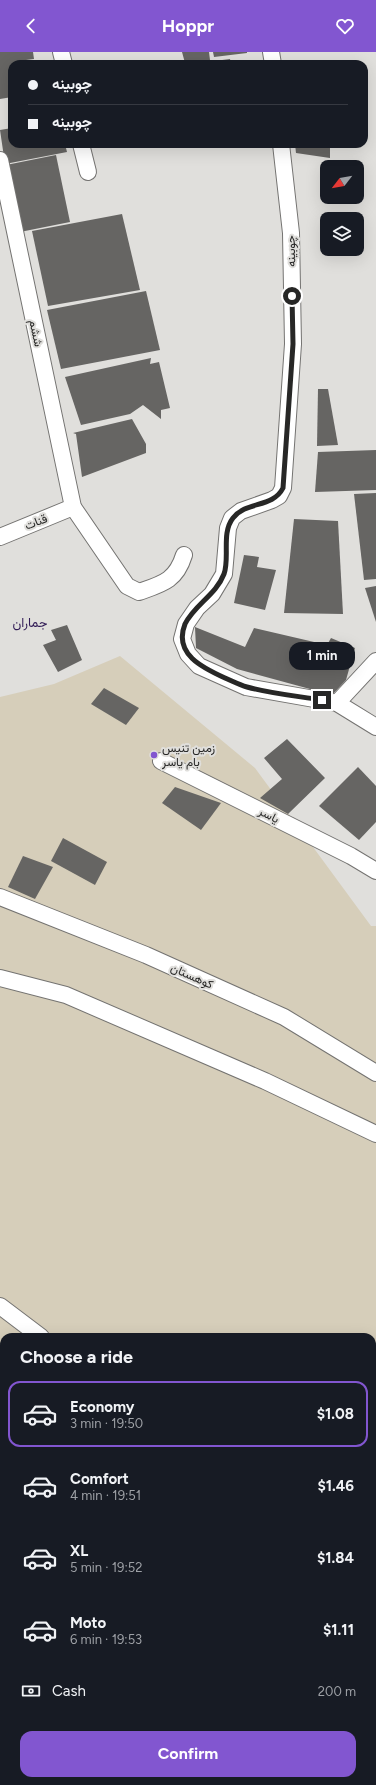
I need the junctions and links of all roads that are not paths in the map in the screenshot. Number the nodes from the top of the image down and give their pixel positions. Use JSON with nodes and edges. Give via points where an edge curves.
{"nodes":[{"id":1,"x":83,"y":148,"type":"edge"},
{"id":2,"x":281,"y":148,"type":"edge"},
{"id":3,"x":0,"y":160,"type":"edge"},
{"id":4,"x":88,"y":172,"type":"dead end"},
{"id":5,"x":73,"y":507,"type":"junction"},
{"id":6,"x":0,"y":537,"type":"edge"},
{"id":7,"x":184,"y":555,"type":"dead end"},
{"id":8,"x":376,"y":661,"type":"edge"},
{"id":9,"x":337,"y":703,"type":"junction"},
{"id":10,"x":376,"y":727,"type":"edge"},
{"id":11,"x":161,"y":761,"type":"dead end"},
{"id":12,"x":376,"y":871,"type":"edge"},
{"id":13,"x":0,"y":897,"type":"edge"},
{"id":14,"x":0,"y":978,"type":"edge"},
{"id":15,"x":376,"y":1073,"type":"edge"},
{"id":16,"x":376,"y":1134,"type":"edge"},
{"id":17,"x":0,"y":1306,"type":"edge"},
{"id":18,"x":36,"y":1333,"type":"edge"}],
"edges":[{"from":1,"to":4,"type":"street"},
{"from":2,"to":9,"type":"street","name":"چوبینه","via":[[291,234],[293,344],[283,488],[279,496],[241,511],[232,518],[228,528],[224,574],[212,594],[197,608],[186,624],[182,639],[188,654],[199,666],[246,687]]},
{"from":3,"to":5,"type":"street","name":"ششم"},
{"from":5,"to":6,"type":"street","name":"قنات"},
{"from":5,"to":7,"type":"street","via":[[127,586],[139,592],[164,583],[180,570]]},
{"from":8,"to":9,"type":"street"},
{"from":9,"to":10,"type":"street","name":"چوبینه"},
{"from":11,"to":12,"type":"street","name":"یاسر"},
{"from":13,"to":15,"type":"street","name":"کوهستان","via":[[146,955],[284,1017]]},
{"from":14,"to":16,"type":"street","via":[[66,994],[265,1081]]},
{"from":17,"to":18,"type":"street"}]}
